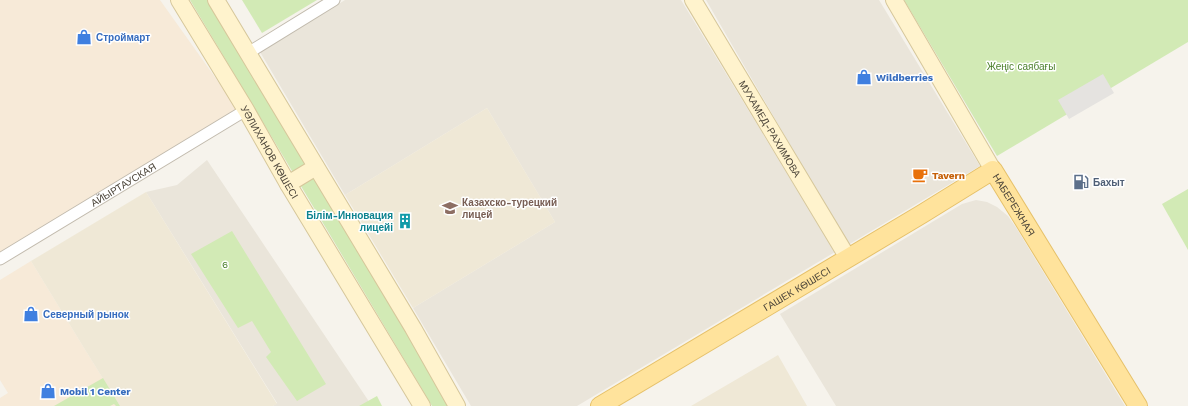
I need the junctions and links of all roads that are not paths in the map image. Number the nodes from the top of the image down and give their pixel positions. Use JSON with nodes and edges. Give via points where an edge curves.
{"nodes":[{"id":1,"x":178,"y":0,"type":"edge"},
{"id":2,"x":216,"y":0,"type":"edge"},
{"id":3,"x":334,"y":0,"type":"edge"},
{"id":4,"x":693,"y":0,"type":"edge"},
{"id":5,"x":894,"y":0,"type":"edge"},
{"id":6,"x":248,"y":53,"type":"junction"},
{"id":7,"x":246,"y":110,"type":"junction"},
{"id":8,"x":316,"y":167,"type":"junction"},
{"id":9,"x":993,"y":170,"type":"junction"},
{"id":10,"x":288,"y":184,"type":"junction"},
{"id":11,"x":848,"y":258,"type":"junction"},
{"id":12,"x":0,"y":259,"type":"edge"},
{"id":13,"x":422,"y":406,"type":"edge"},
{"id":14,"x":457,"y":406,"type":"edge"},
{"id":15,"x":600,"y":406,"type":"edge"},
{"id":16,"x":1138,"y":406,"type":"edge"}],
"edges":[{"from":1,"to":7,"type":"main road","name":"УӘЛИХАНОВ КӨШЕСІ"},
{"from":2,"to":6,"type":"main road"},
{"from":3,"to":6,"type":"street"},
{"from":4,"to":11,"type":"main road","name":"МУХАМЕД-РАХИМОВА"},
{"from":5,"to":9,"type":"main road","name":"НАБЕРЕЖНАЯ"},
{"from":6,"to":8,"type":"main road"},
{"from":7,"to":10,"type":"main road","name":"УӘЛИХАНОВ КӨШЕСІ"},
{"from":7,"to":12,"type":"street","name":"АЙЫРТАУСКАЯ"},
{"from":8,"to":10,"type":"main road"},
{"from":8,"to":14,"type":"main road"},
{"from":9,"to":11,"type":"main road","name":"ГАШЕК КӨШЕСІ"},
{"from":9,"to":16,"type":"main road","name":"НАБЕРЕЖНАЯ"},
{"from":10,"to":13,"type":"main road","name":"УӘЛИХАНОВ КӨШЕСІ"},
{"from":11,"to":15,"type":"main road","name":"ГАШЕК КӨШЕСІ"}]}
